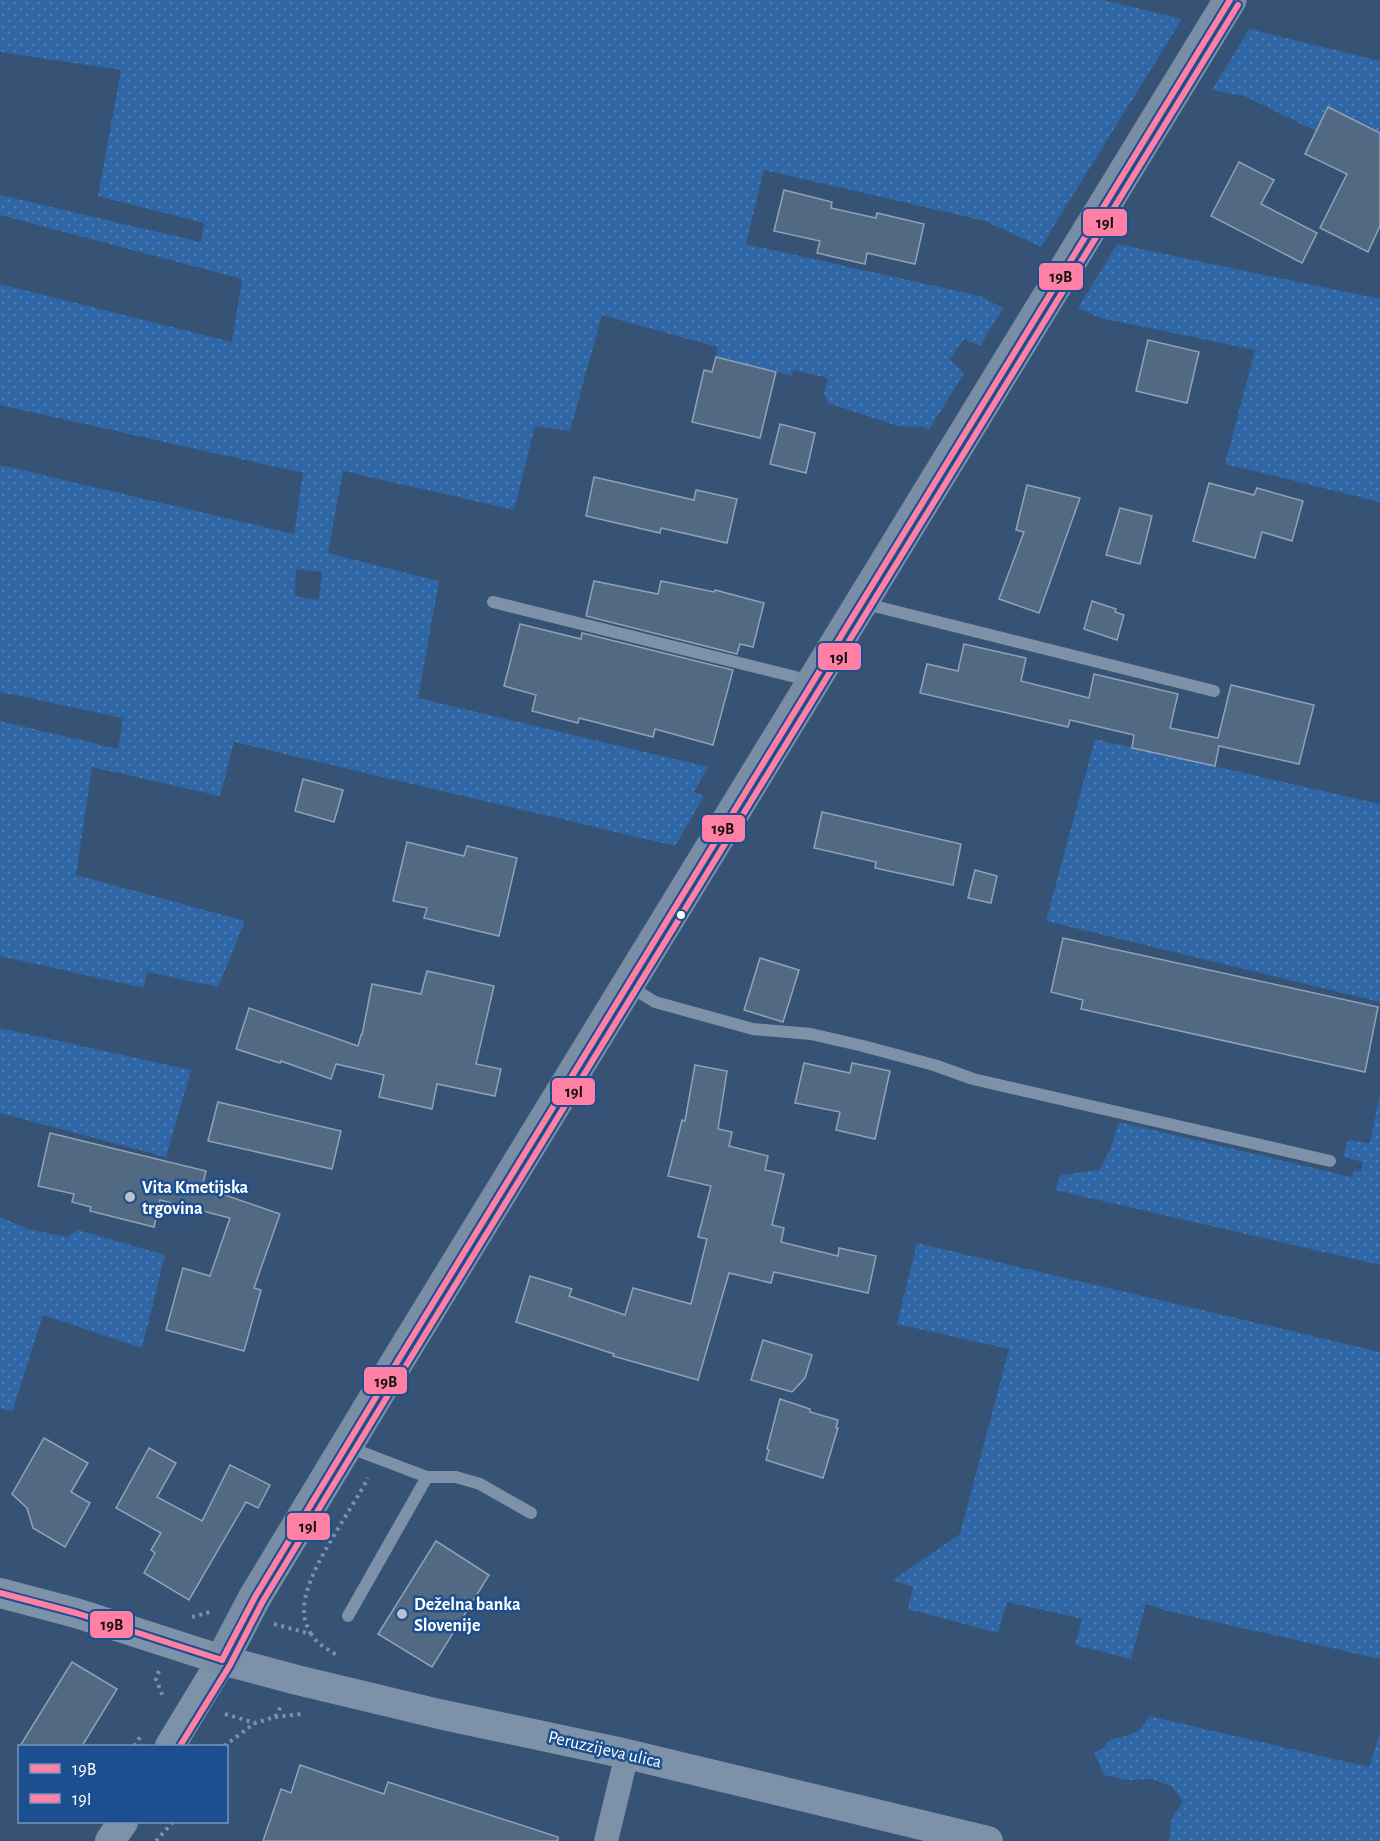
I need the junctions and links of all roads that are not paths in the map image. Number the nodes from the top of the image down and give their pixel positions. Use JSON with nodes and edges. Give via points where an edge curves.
{"nodes":[{"id":1,"x":1230,"y":0,"type":"edge"},
{"id":2,"x":493,"y":602,"type":"dead end"},
{"id":3,"x":861,"y":603,"type":"junction"},
{"id":4,"x":813,"y":681,"type":"junction"},
{"id":5,"x":1214,"y":691,"type":"dead end"},
{"id":6,"x":628,"y":986,"type":"junction"},
{"id":7,"x":1330,"y":1161,"type":"dead end"},
{"id":8,"x":347,"y":1446,"type":"junction"},
{"id":9,"x":427,"y":1477,"type":"junction"},
{"id":10,"x":531,"y":1513,"type":"dead end"},
{"id":11,"x":0,"y":1593,"type":"edge"},
{"id":12,"x":348,"y":1616,"type":"dead end"},
{"id":13,"x":222,"y":1660,"type":"junction"},
{"id":14,"x":171,"y":1745,"type":"edge"},
{"id":15,"x":627,"y":1754,"type":"junction"},
{"id":16,"x":122,"y":1823,"type":"edge"},
{"id":17,"x":110,"y":1841,"type":"edge"},
{"id":18,"x":606,"y":1841,"type":"edge"},
{"id":19,"x":988,"y":1841,"type":"edge"}],
"edges":[{"from":1,"to":3,"type":"main road"},
{"from":2,"to":4,"type":"lane"},
{"from":3,"to":4,"type":"main road"},
{"from":3,"to":5,"type":"lane"},
{"from":4,"to":6,"type":"main road"},
{"from":6,"to":7,"type":"lane","via":[[656,1002],[753,1029],[812,1034],[984,1082]]},
{"from":6,"to":8,"type":"main road"},
{"from":8,"to":9,"type":"lane"},
{"from":8,"to":13,"type":"main road","via":[[255,1597]]},
{"from":9,"to":10,"type":"lane","via":[[456,1476],[480,1484]]},
{"from":9,"to":12,"type":"lane"},
{"from":11,"to":13,"type":"street","name":"Peruzzijeva ulica"},
{"from":13,"to":14,"type":"street"},
{"from":13,"to":15,"type":"street","name":"Peruzzijeva ulica","via":[[439,1714]]},
{"from":15,"to":18,"type":"street"},
{"from":15,"to":19,"type":"street","name":"Peruzzijeva ulica"},
{"from":16,"to":17,"type":"street"}]}
